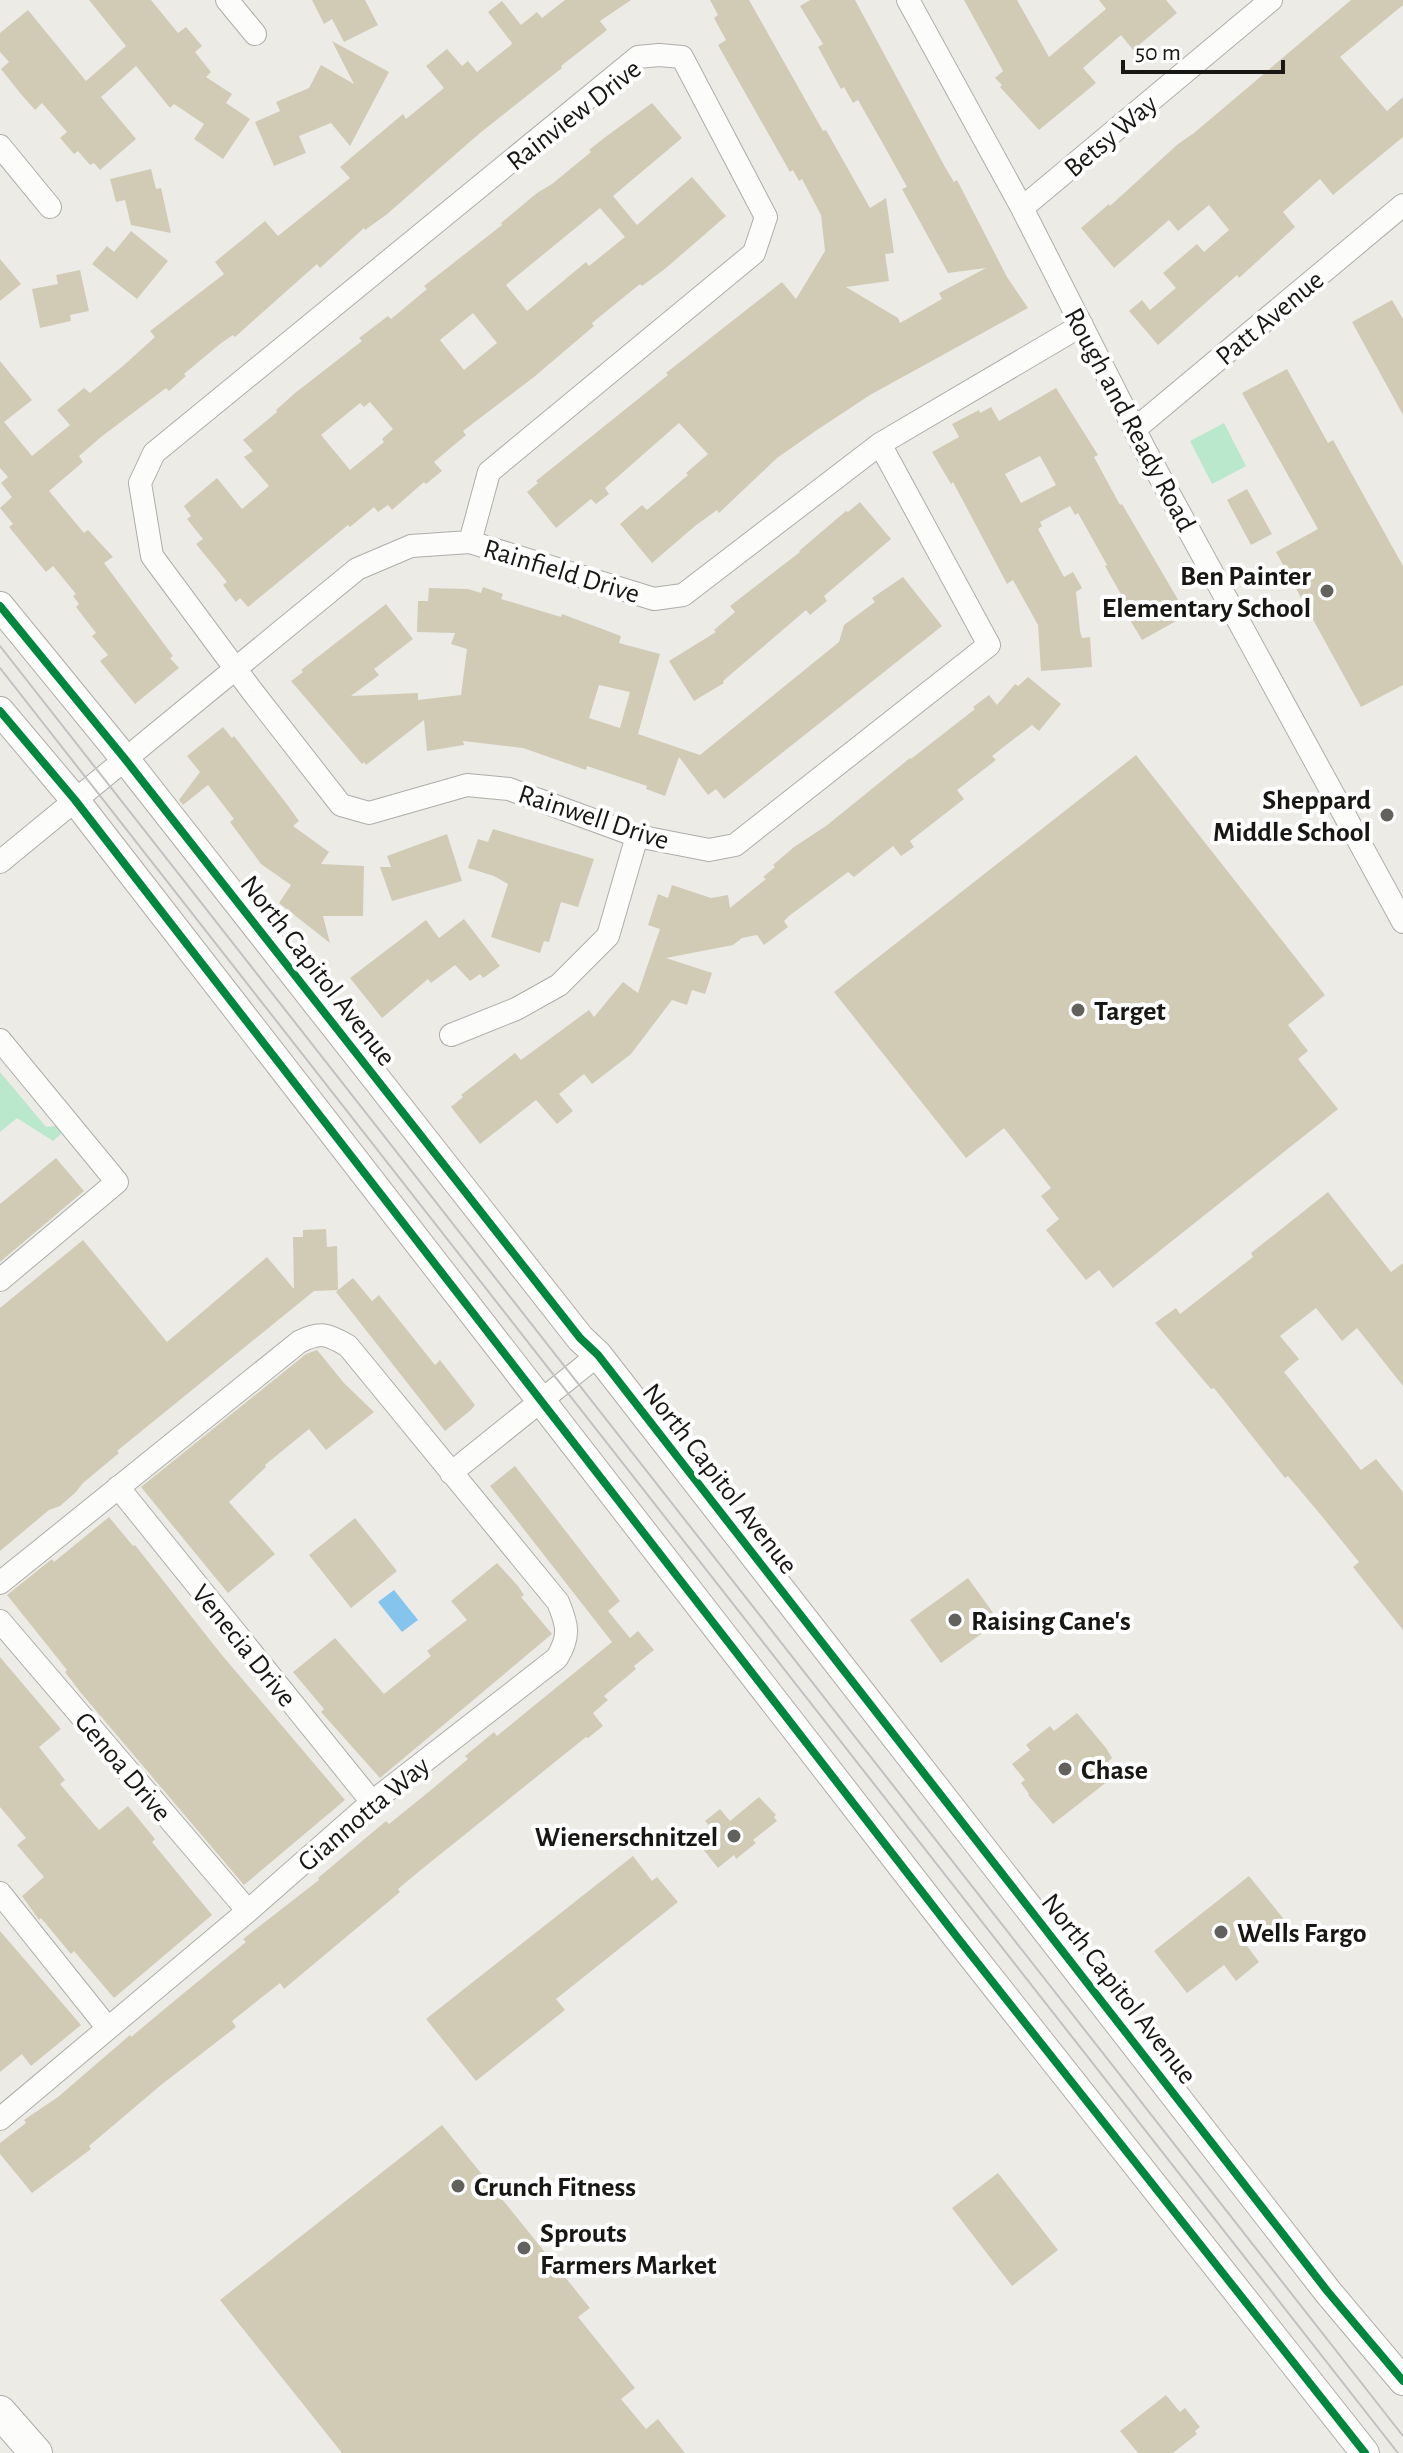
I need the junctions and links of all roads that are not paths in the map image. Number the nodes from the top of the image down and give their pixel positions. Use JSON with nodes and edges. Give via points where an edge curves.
{"nodes":[{"id":1,"x":227,"y":0,"type":"edge"},
{"id":2,"x":908,"y":0,"type":"edge"},
{"id":3,"x":1271,"y":0,"type":"edge"},
{"id":4,"x":255,"y":34,"type":"dead end"},
{"id":5,"x":0,"y":146,"type":"edge"},
{"id":6,"x":1403,"y":205,"type":"edge"},
{"id":7,"x":50,"y":207,"type":"dead end"},
{"id":8,"x":1022,"y":208,"type":"junction"},
{"id":9,"x":1082,"y":325,"type":"junction"},
{"id":10,"x":1135,"y":429,"type":"junction"},
{"id":11,"x":880,"y":444,"type":"junction"},
{"id":12,"x":140,"y":483,"type":"joint"},
{"id":13,"x":470,"y":542,"type":"junction"},
{"id":14,"x":0,"y":606,"type":"edge"},
{"id":15,"x":236,"y":670,"type":"junction"},
{"id":16,"x":0,"y":711,"type":"edge"},
{"id":17,"x":125,"y":759,"type":"junction"},
{"id":18,"x":75,"y":800,"type":"junction"},
{"id":19,"x":637,"y":836,"type":"junction"},
{"id":20,"x":0,"y":862,"type":"edge"},
{"id":21,"x":1403,"y":922,"type":"edge"},
{"id":22,"x":451,"y":1035,"type":"dead end"},
{"id":23,"x":0,"y":1040,"type":"edge"},
{"id":24,"x":0,"y":1280,"type":"edge"},
{"id":25,"x":598,"y":1355,"type":"junction"},
{"id":26,"x":543,"y":1401,"type":"junction"},
{"id":27,"x":451,"y":1473,"type":"junction"},
{"id":28,"x":118,"y":1487,"type":"junction"},
{"id":29,"x":0,"y":1583,"type":"edge"},
{"id":30,"x":0,"y":1621,"type":"edge"},
{"id":31,"x":372,"y":1802,"type":"junction"},
{"id":32,"x":0,"y":1893,"type":"edge"},
{"id":33,"x":248,"y":1911,"type":"junction"},
{"id":34,"x":107,"y":2027,"type":"junction"},
{"id":35,"x":0,"y":2119,"type":"edge"},
{"id":36,"x":1403,"y":2381,"type":"edge"},
{"id":37,"x":0,"y":2412,"type":"edge"},
{"id":38,"x":36,"y":2453,"type":"edge"},
{"id":39,"x":1365,"y":2453,"type":"edge"}],
"edges":[{"from":1,"to":4,"type":"street"},
{"from":2,"to":8,"type":"street","name":"Rough and Ready Road"},
{"from":3,"to":8,"type":"street","name":"Betsy Way"},
{"from":5,"to":7,"type":"street"},
{"from":6,"to":10,"type":"street","name":"Patt Avenue"},
{"from":8,"to":9,"type":"street","name":"Rough and Ready Road"},
{"from":9,"to":10,"type":"street","name":"Rough and Ready Road"},
{"from":9,"to":11,"type":"street","name":"Rainfield Drive"},
{"from":10,"to":21,"type":"street","name":"Rough and Ready Road"},
{"from":11,"to":13,"type":"street","name":"Rainfield Drive","via":[[683,595],[654,599]]},
{"from":11,"to":19,"type":"street","name":"Rainwell Drive","via":[[989,645],[735,845],[709,850]]},
{"from":12,"to":13,"type":"street","name":"Rainview Drive","via":[[154,453],[638,57],[682,57],[766,217],[754,253],[489,472]]},
{"from":12,"to":15,"type":"street","name":"Rainwell Drive","via":[[152,556]]},
{"from":13,"to":15,"type":"street","name":"Rainfield Drive","via":[[411,546],[357,569]]},
{"from":14,"to":17,"type":"main road","name":"North Capitol Avenue"},
{"from":15,"to":17,"type":"street","name":"Rainfield Drive"},
{"from":15,"to":19,"type":"street","name":"Rainwell Drive","via":[[341,805],[369,813],[467,785],[509,789]]},
{"from":16,"to":18,"type":"main road"},
{"from":17,"to":18,"type":"street","name":"Rainfield Drive"},
{"from":17,"to":25,"type":"main road","name":"North Capitol Avenue"},
{"from":18,"to":20,"type":"street","name":"Rainfield Drive"},
{"from":18,"to":26,"type":"main road"},
{"from":19,"to":22,"type":"street","via":[[608,936],[559,985]]},
{"from":23,"to":24,"type":"street","via":[[117,1182]]},
{"from":25,"to":26,"type":"street"},
{"from":25,"to":36,"type":"main road","name":"North Capitol Avenue","via":[[1328,2292]]},
{"from":26,"to":27,"type":"street"},
{"from":26,"to":39,"type":"main road"},
{"from":27,"to":28,"type":"street","name":"Giannotta Way","via":[[348,1346],[315,1334]]},
{"from":27,"to":31,"type":"street","name":"Giannotta Way","via":[[558,1602],[566,1620],[566,1641],[557,1658]]},
{"from":28,"to":29,"type":"street","name":"Giannotta Way"},
{"from":28,"to":31,"type":"street","name":"Venecia Drive"},
{"from":30,"to":33,"type":"street","name":"Genoa Drive"},
{"from":31,"to":33,"type":"street","name":"Giannotta Way"},
{"from":32,"to":34,"type":"street"},
{"from":33,"to":34,"type":"street","name":"Giannotta Way"},
{"from":34,"to":35,"type":"street","name":"Giannotta Way"},
{"from":37,"to":38,"type":"highway"}]}
